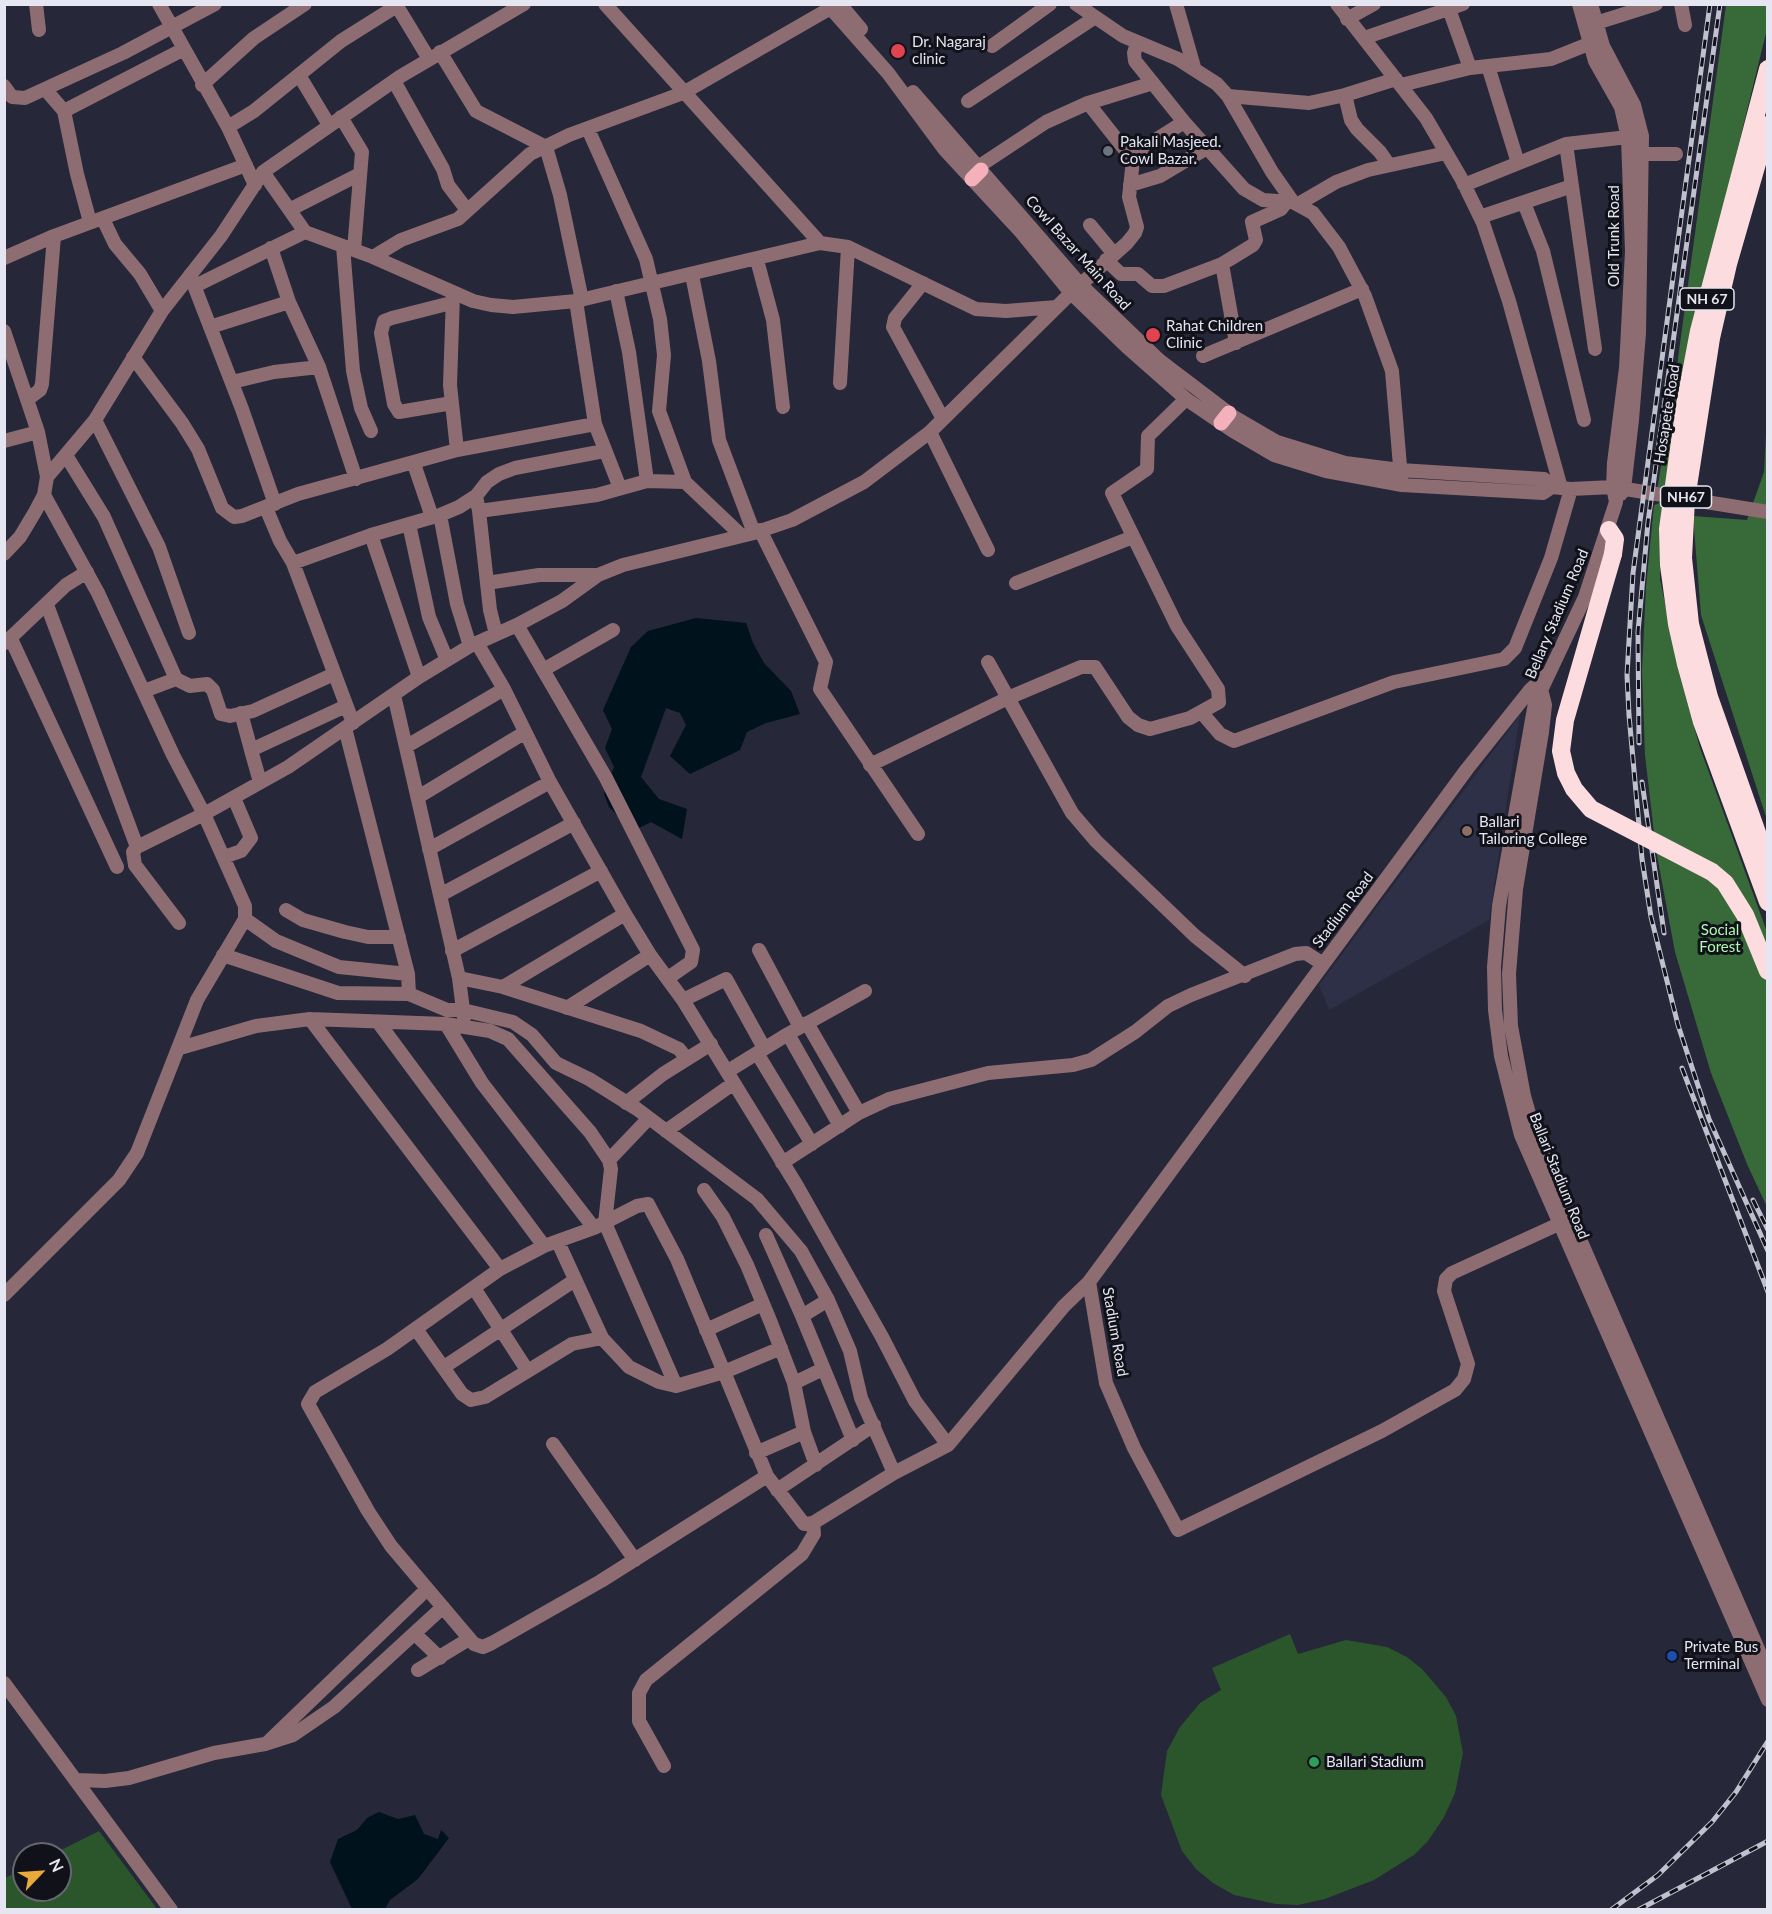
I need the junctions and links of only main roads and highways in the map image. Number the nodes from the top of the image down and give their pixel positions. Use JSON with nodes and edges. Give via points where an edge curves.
{"nodes":[{"id":1,"x":1767,"y":69,"type":"edge"},
{"id":2,"x":1767,"y":125,"type":"edge"},
{"id":3,"x":1679,"y":498,"type":"junction"},
{"id":4,"x":1609,"y":530,"type":"road end"},
{"id":5,"x":1767,"y":864,"type":"edge"},
{"id":6,"x":1767,"y":902,"type":"edge"},
{"id":7,"x":1767,"y":971,"type":"edge"}],
"edges":[{"from":1,"to":3,"type":"highway","name":"Hosapete Road","number":"NH 67","via":[[1700,331],[1685,405]]},
{"from":2,"to":3,"type":"highway","name":"Hosapete Road","number":"NH67","via":[[1728,264]]},
{"from":3,"to":5,"type":"highway","name":"Hosapete Road","number":"NH67","via":[[1690,624],[1709,697]]},
{"from":3,"to":6,"type":"highway","name":"Hosapete Road","number":"NH 67","via":[[1668,529],[1677,624],[1702,722]]},
{"from":4,"to":7,"type":"highway","bridge":true,"via":[[1615,539],[1613,554],[1565,720],[1561,751],[1566,773],[1591,809],[1712,872],[1725,883],[1745,915]]}]}
